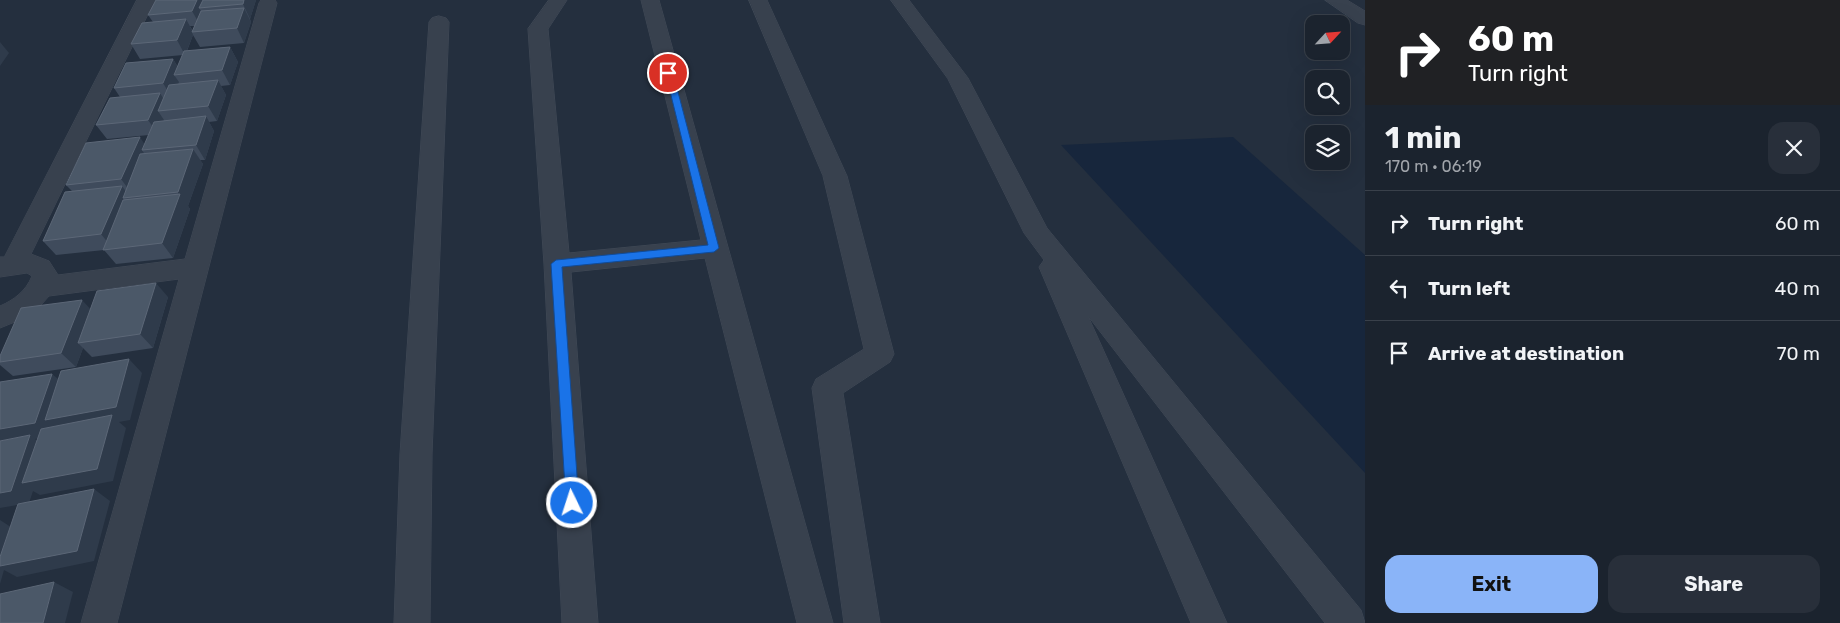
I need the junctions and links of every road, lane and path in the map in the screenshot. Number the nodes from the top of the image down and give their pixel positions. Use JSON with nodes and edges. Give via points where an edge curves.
{"nodes":[{"id":1,"x":558,"y":0,"type":"edge"},
{"id":2,"x":650,"y":0,"type":"edge"},
{"id":3,"x":758,"y":0,"type":"edge"},
{"id":4,"x":900,"y":0,"type":"edge"},
{"id":5,"x":1334,"y":0,"type":"edge"},
{"id":6,"x":268,"y":3,"type":"dead end"},
{"id":7,"x":143,"y":4,"type":"edge"},
{"id":8,"x":1365,"y":19,"type":"edge"},
{"id":9,"x":439,"y":22,"type":"dead end"},
{"id":10,"x":1037,"y":233,"type":"junction"},
{"id":11,"x":714,"y":248,"type":"junction"},
{"id":12,"x":556,"y":264,"type":"junction"},
{"id":13,"x":7,"y":265,"type":"edge"},
{"id":14,"x":197,"y":267,"type":"junction"},
{"id":15,"x":42,"y":287,"type":"junction"},
{"id":16,"x":0,"y":317,"type":"edge"},
{"id":17,"x":99,"y":623,"type":"edge"},
{"id":18,"x":412,"y":623,"type":"edge"},
{"id":19,"x":580,"y":623,"type":"edge"},
{"id":20,"x":816,"y":623,"type":"edge"},
{"id":21,"x":862,"y":623,"type":"edge"},
{"id":22,"x":1209,"y":623,"type":"edge"},
{"id":23,"x":1348,"y":623,"type":"edge"}],
"edges":[{"from":1,"to":12,"type":"street","via":[[538,29]]},
{"from":2,"to":11,"type":"street"},
{"from":3,"to":21,"type":"street","via":[[835,176],[880,354],[827,388]]},
{"from":4,"to":10,"type":"street","via":[[958,78]]},
{"from":5,"to":8,"type":"street"},
{"from":6,"to":14,"type":"street"},
{"from":7,"to":13,"type":"street","via":[[100,96]]},
{"from":9,"to":18,"type":"street","via":[[416,454]]},
{"from":10,"to":22,"type":"street"},
{"from":10,"to":23,"type":"street"},
{"from":11,"to":12,"type":"street"},
{"from":11,"to":20,"type":"street"},
{"from":12,"to":19,"type":"street"},
{"from":13,"to":15,"type":"street","via":[[29,263],[40,268],[44,276]]},
{"from":14,"to":15,"type":"street"},
{"from":14,"to":17,"type":"street"},
{"from":15,"to":16,"type":"street","via":[[22,307]]}]}
